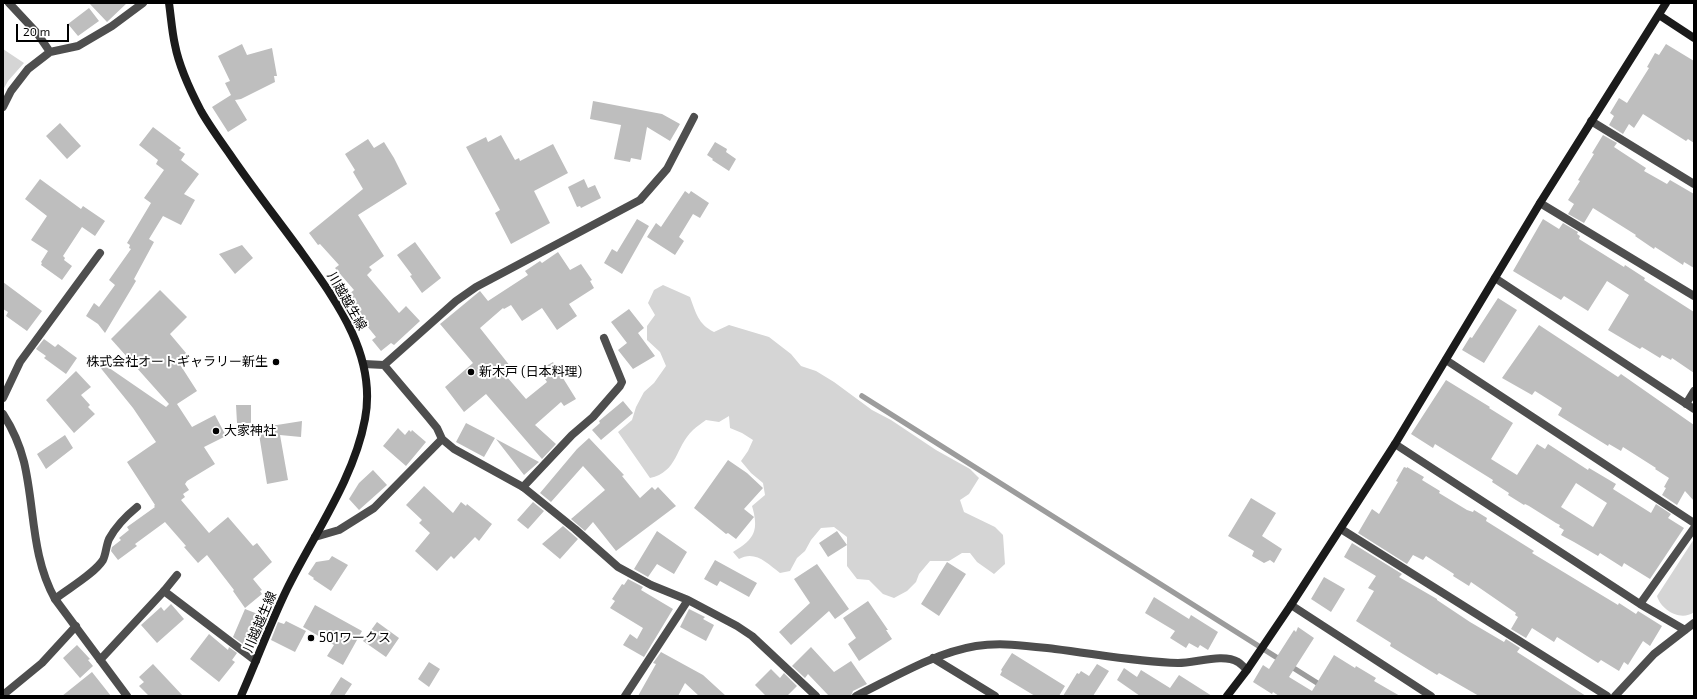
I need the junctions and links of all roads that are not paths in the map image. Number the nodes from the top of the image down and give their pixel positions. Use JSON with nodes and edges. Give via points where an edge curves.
{"nodes":[{"id":1,"x":9,"y":3,"type":"edge"},
{"id":2,"x":143,"y":3,"type":"edge"},
{"id":3,"x":169,"y":3,"type":"edge"},
{"id":4,"x":1666,"y":3,"type":"edge"},
{"id":5,"x":1659,"y":15,"type":"junction"},
{"id":6,"x":1694,"y":38,"type":"edge"},
{"id":7,"x":50,"y":52,"type":"junction"},
{"id":8,"x":3,"y":107,"type":"edge"},
{"id":9,"x":694,"y":117,"type":"dead end"},
{"id":10,"x":1591,"y":121,"type":"junction"},
{"id":11,"x":1694,"y":184,"type":"edge"},
{"id":12,"x":1540,"y":203,"type":"junction"},
{"id":13,"x":100,"y":253,"type":"dead end"},
{"id":14,"x":1495,"y":278,"type":"junction"},
{"id":15,"x":1694,"y":296,"type":"edge"},
{"id":16,"x":604,"y":338,"type":"dead end"},
{"id":17,"x":1446,"y":360,"type":"junction"},
{"id":18,"x":364,"y":364,"type":"junction"},
{"id":19,"x":384,"y":365,"type":"junction"},
{"id":20,"x":1694,"y":391,"type":"edge"},
{"id":21,"x":3,"y":398,"type":"edge"},
{"id":22,"x":1686,"y":404,"type":"junction"},
{"id":23,"x":1694,"y":409,"type":"edge"},
{"id":24,"x":3,"y":414,"type":"edge"},
{"id":25,"x":442,"y":439,"type":"junction"},
{"id":26,"x":1395,"y":444,"type":"junction"},
{"id":27,"x":523,"y":487,"type":"junction"},
{"id":28,"x":137,"y":507,"type":"dead end"},
{"id":29,"x":1694,"y":523,"type":"edge"},
{"id":30,"x":1694,"y":528,"type":"edge"},
{"id":31,"x":1341,"y":529,"type":"junction"},
{"id":32,"x":315,"y":537,"type":"junction"},
{"id":33,"x":177,"y":575,"type":"dead end"},
{"id":34,"x":164,"y":591,"type":"junction"},
{"id":35,"x":55,"y":599,"type":"junction"},
{"id":36,"x":688,"y":600,"type":"junction"},
{"id":37,"x":1640,"y":604,"type":"junction"},
{"id":38,"x":1291,"y":605,"type":"junction"},
{"id":39,"x":1694,"y":623,"type":"edge"},
{"id":40,"x":76,"y":626,"type":"junction"},
{"id":41,"x":1685,"y":630,"type":"junction"},
{"id":42,"x":934,"y":658,"type":"junction"},
{"id":43,"x":100,"y":660,"type":"junction"},
{"id":44,"x":256,"y":661,"type":"junction"},
{"id":45,"x":1247,"y":670,"type":"junction"},
{"id":46,"x":3,"y":695,"type":"edge"},
{"id":47,"x":127,"y":696,"type":"edge"},
{"id":48,"x":241,"y":696,"type":"edge"},
{"id":49,"x":625,"y":696,"type":"edge"},
{"id":50,"x":816,"y":696,"type":"edge"},
{"id":51,"x":856,"y":696,"type":"edge"},
{"id":52,"x":995,"y":696,"type":"edge"},
{"id":53,"x":1227,"y":696,"type":"edge"},
{"id":54,"x":1431,"y":696,"type":"edge"},
{"id":55,"x":1607,"y":696,"type":"edge"},
{"id":56,"x":1615,"y":696,"type":"edge"}],
"edges":[{"from":1,"to":7,"type":"street","via":[[37,33]]},
{"from":2,"to":7,"type":"street","via":[[112,26],[78,46]]},
{"from":3,"to":18,"type":"street","name":"川越越生線","via":[[175,47],[201,110],[233,159],[334,299],[350,327]]},
{"from":4,"to":5,"type":"street"},
{"from":5,"to":6,"type":"street"},
{"from":5,"to":10,"type":"street"},
{"from":7,"to":8,"type":"street","via":[[28,69],[11,91]]},
{"from":9,"to":19,"type":"street","via":[[667,169],[640,200],[476,287]]},
{"from":10,"to":11,"type":"street"},
{"from":10,"to":12,"type":"street"},
{"from":12,"to":14,"type":"street"},
{"from":12,"to":15,"type":"street"},
{"from":13,"to":21,"type":"street","via":[[20,362]]},
{"from":14,"to":17,"type":"street"},
{"from":14,"to":22,"type":"street"},
{"from":16,"to":27,"type":"street","via":[[622,382],[620,386]]},
{"from":17,"to":26,"type":"street"},
{"from":17,"to":29,"type":"street"},
{"from":18,"to":19,"type":"street"},
{"from":18,"to":32,"type":"street","name":"川越越生線","via":[[367,403],[360,443]]},
{"from":19,"to":25,"type":"street","via":[[437,428]]},
{"from":20,"to":22,"type":"street"},
{"from":22,"to":23,"type":"street"},
{"from":24,"to":35,"type":"street","via":[[24,461],[40,567]]},
{"from":25,"to":27,"type":"street","via":[[454,449]]},
{"from":25,"to":32,"type":"street","via":[[374,508],[339,530]]},
{"from":26,"to":31,"type":"street"},
{"from":26,"to":37,"type":"street"},
{"from":27,"to":36,"type":"street","via":[[618,567],[651,585]]},
{"from":28,"to":35,"type":"street","via":[[116,528],[108,540],[103,559],[95,569]]},
{"from":30,"to":37,"type":"street"},
{"from":31,"to":38,"type":"street"},
{"from":31,"to":55,"type":"street"},
{"from":32,"to":44,"type":"street","name":"川越越生線","via":[[287,589]]},
{"from":33,"to":34,"type":"street"},
{"from":34,"to":43,"type":"street"},
{"from":34,"to":44,"type":"street"},
{"from":35,"to":40,"type":"street"},
{"from":36,"to":49,"type":"street"},
{"from":36,"to":50,"type":"street","via":[[752,636]]},
{"from":37,"to":41,"type":"street"},
{"from":38,"to":45,"type":"street"},
{"from":38,"to":54,"type":"street"},
{"from":39,"to":41,"type":"street"},
{"from":40,"to":43,"type":"street"},
{"from":40,"to":46,"type":"street","via":[[42,662]]},
{"from":41,"to":56,"type":"street","via":[[1654,654]]},
{"from":42,"to":45,"type":"street","via":[[977,646],[999,644],[1157,662],[1180,663],[1228,658]]},
{"from":42,"to":51,"type":"street"},
{"from":42,"to":52,"type":"street"},
{"from":43,"to":47,"type":"street"},
{"from":44,"to":48,"type":"street","name":"川越越生線"},
{"from":45,"to":53,"type":"street"}]}
